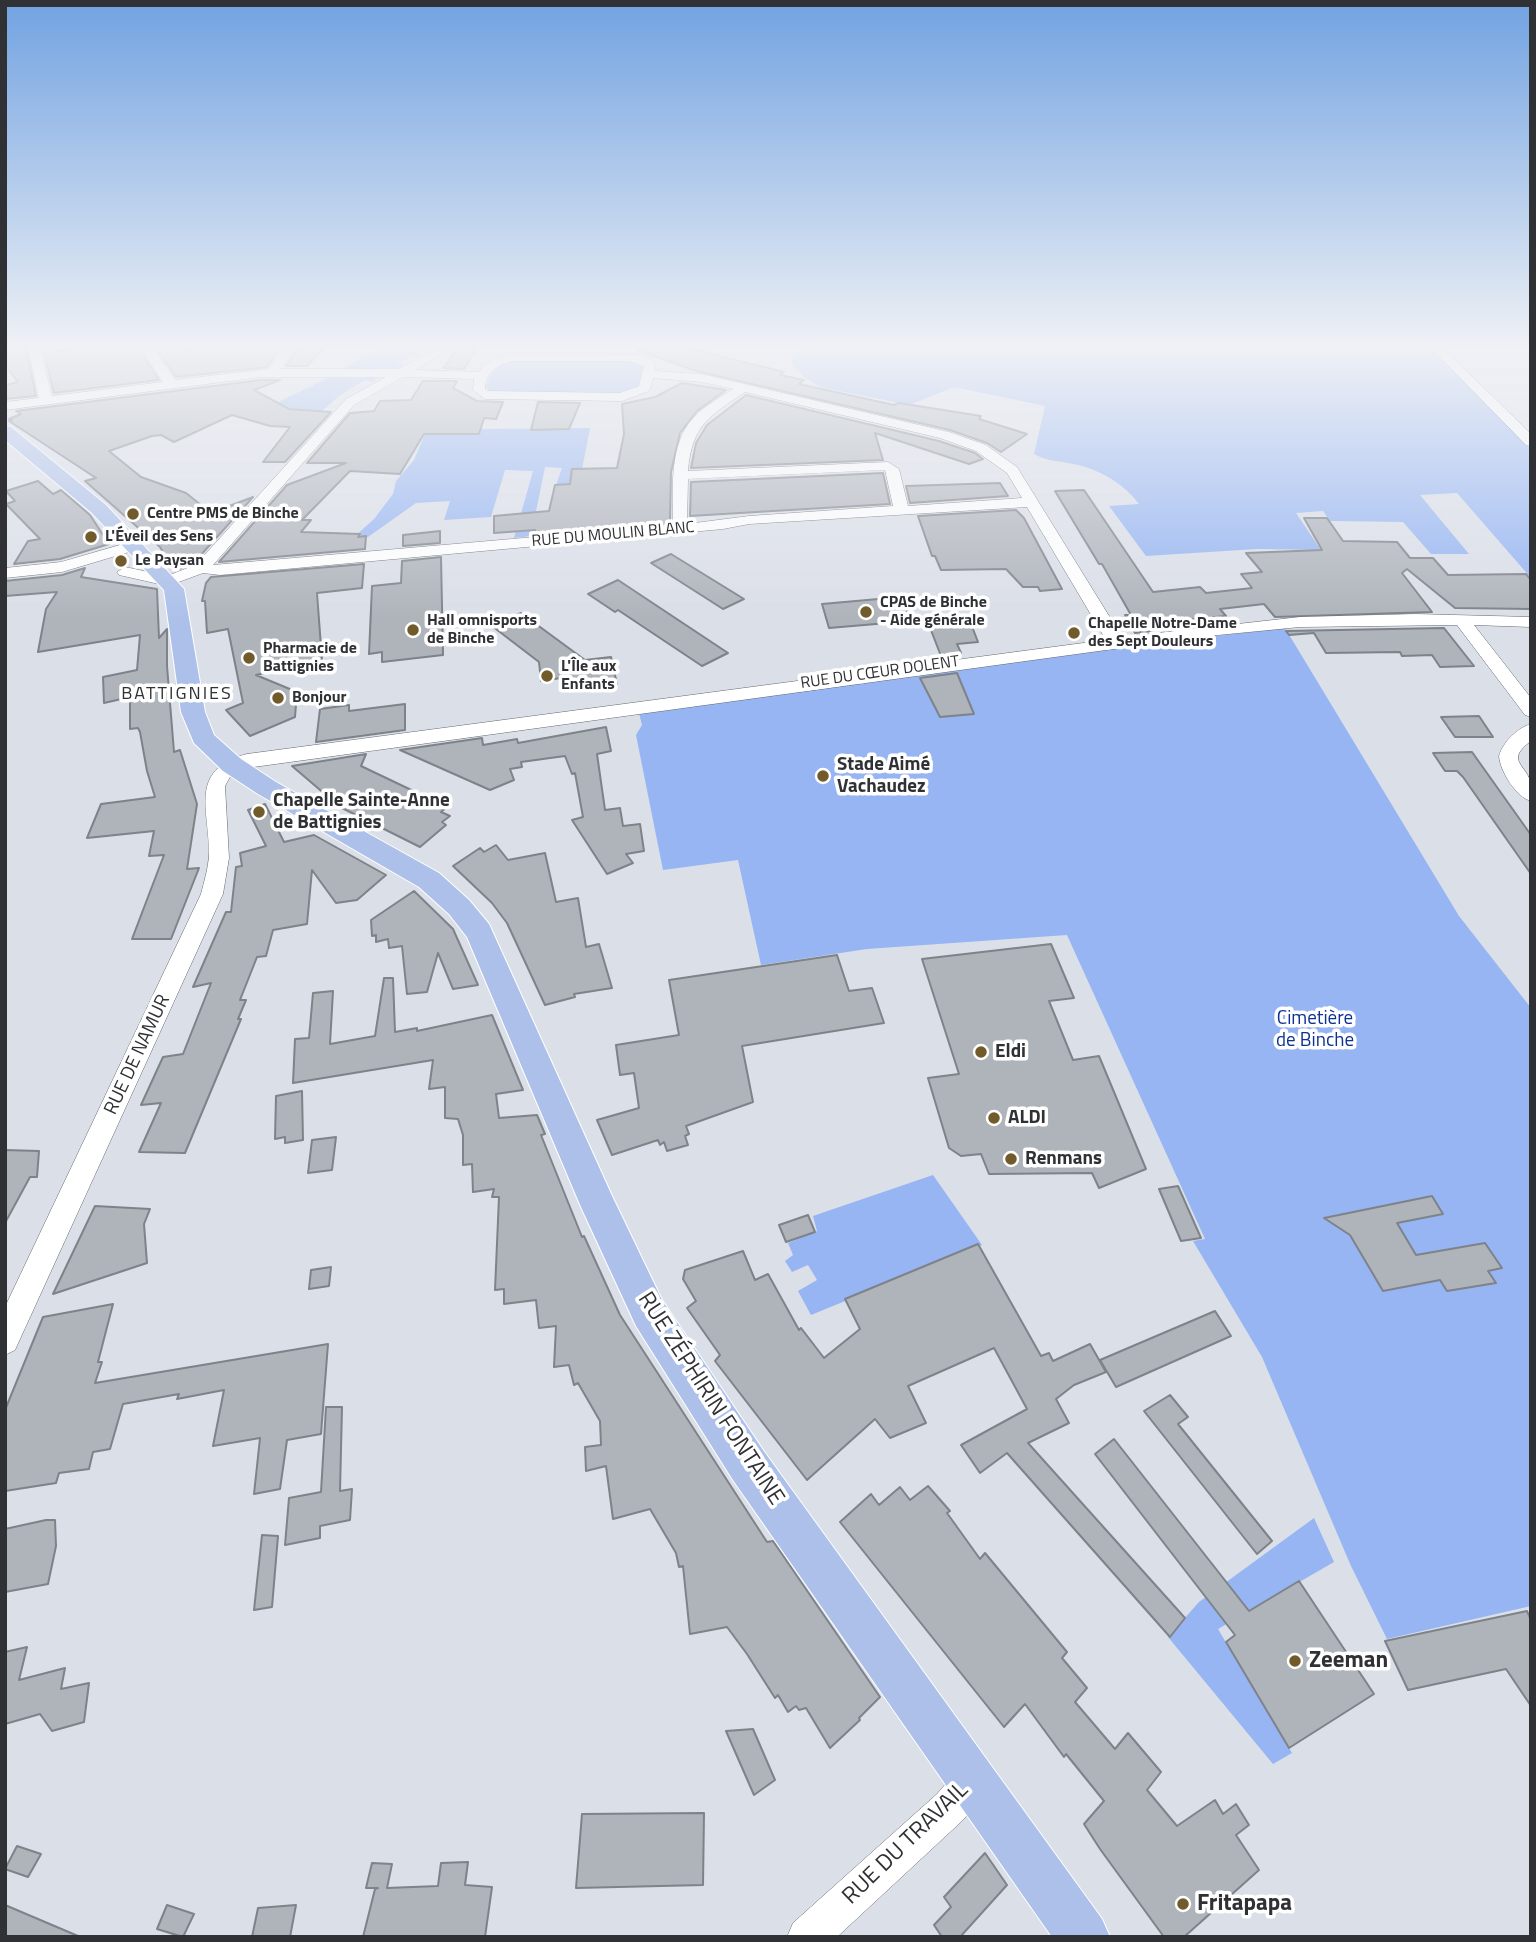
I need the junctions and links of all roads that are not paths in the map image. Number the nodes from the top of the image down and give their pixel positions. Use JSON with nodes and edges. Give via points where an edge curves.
{"nodes":[{"id":1,"x":14,"y":439,"type":"edge"},
{"id":2,"x":315,"y":439,"type":"edge"},
{"id":3,"x":688,"y":439,"type":"edge"},
{"id":4,"x":954,"y":439,"type":"edge"},
{"id":5,"x":681,"y":475,"type":"junction"},
{"id":6,"x":1033,"y":502,"type":"junction"},
{"id":7,"x":902,"y":512,"type":"junction"},
{"id":8,"x":680,"y":529,"type":"junction"},
{"id":9,"x":134,"y":546,"type":"junction"},
{"id":10,"x":198,"y":566,"type":"junction"},
{"id":11,"x":62,"y":567,"type":"junction"},
{"id":12,"x":125,"y":572,"type":"joint"},
{"id":13,"x":5,"y":573,"type":"edge"},
{"id":14,"x":162,"y":574,"type":"junction"},
{"id":15,"x":1462,"y":621,"type":"junction"},
{"id":16,"x":1531,"y":622,"type":"edge"},
{"id":17,"x":1116,"y":642,"type":"junction"},
{"id":18,"x":1531,"y":711,"type":"edge"},
{"id":19,"x":1531,"y":730,"type":"edge"},
{"id":20,"x":232,"y":765,"type":"junction"},
{"id":21,"x":1531,"y":795,"type":"edge"},
{"id":22,"x":5,"y":1340,"type":"edge"},
{"id":23,"x":974,"y":1779,"type":"junction"},
{"id":24,"x":807,"y":1937,"type":"edge"},
{"id":25,"x":1084,"y":1937,"type":"edge"}],
"edges":[{"from":1,"to":9,"type":"main road","via":[[99,509]]},
{"from":2,"to":10,"type":"street"},
{"from":3,"to":5,"type":"street"},
{"from":4,"to":6,"type":"street","via":[[1006,464]]},
{"from":5,"to":7,"type":"street","via":[[888,466]]},
{"from":5,"to":8,"type":"street"},
{"from":6,"to":7,"type":"street","name":"RUE DU MOULIN BLANC"},
{"from":6,"to":17,"type":"street"},
{"from":7,"to":8,"type":"street","name":"RUE DU MOULIN BLANC","via":[[749,520]]},
{"from":8,"to":10,"type":"street","name":"RUE DU MOULIN BLANC","via":[[220,570]]},
{"from":9,"to":11,"type":"street"},
{"from":9,"to":14,"type":"main road"},
{"from":10,"to":14,"type":"street"},
{"from":11,"to":12,"type":"street"},
{"from":11,"to":13,"type":"street"},
{"from":12,"to":14,"type":"street"},
{"from":14,"to":20,"type":"main road","name":"RUE ZÉPHIRIN FONTAINE","via":[[176,598],[193,712],[203,738]]},
{"from":15,"to":16,"type":"street","name":"RUE DU CŒUR DOLENT"},
{"from":15,"to":17,"type":"street","name":"RUE DU CŒUR DOLENT","via":[[1300,622]]},
{"from":15,"to":18,"type":"street"},
{"from":17,"to":20,"type":"street","name":"RUE DU CŒUR DOLENT"},
{"from":19,"to":21,"type":"street","via":[[1512,747],[1509,756],[1512,769]]},
{"from":20,"to":22,"type":"street","name":"RUE DE NAMUR","via":[[215,786],[219,858],[212,894]]},
{"from":20,"to":23,"type":"main road","name":"RUE ZÉPHIRIN FONTAINE","via":[[429,880],[479,932],[649,1313],[748,1465]]},
{"from":23,"to":24,"type":"street","name":"RUE DU TRAVAIL","via":[[950,1807]]},
{"from":23,"to":25,"type":"main road","name":"RUE ZÉPHIRIN FONTAINE"}]}
